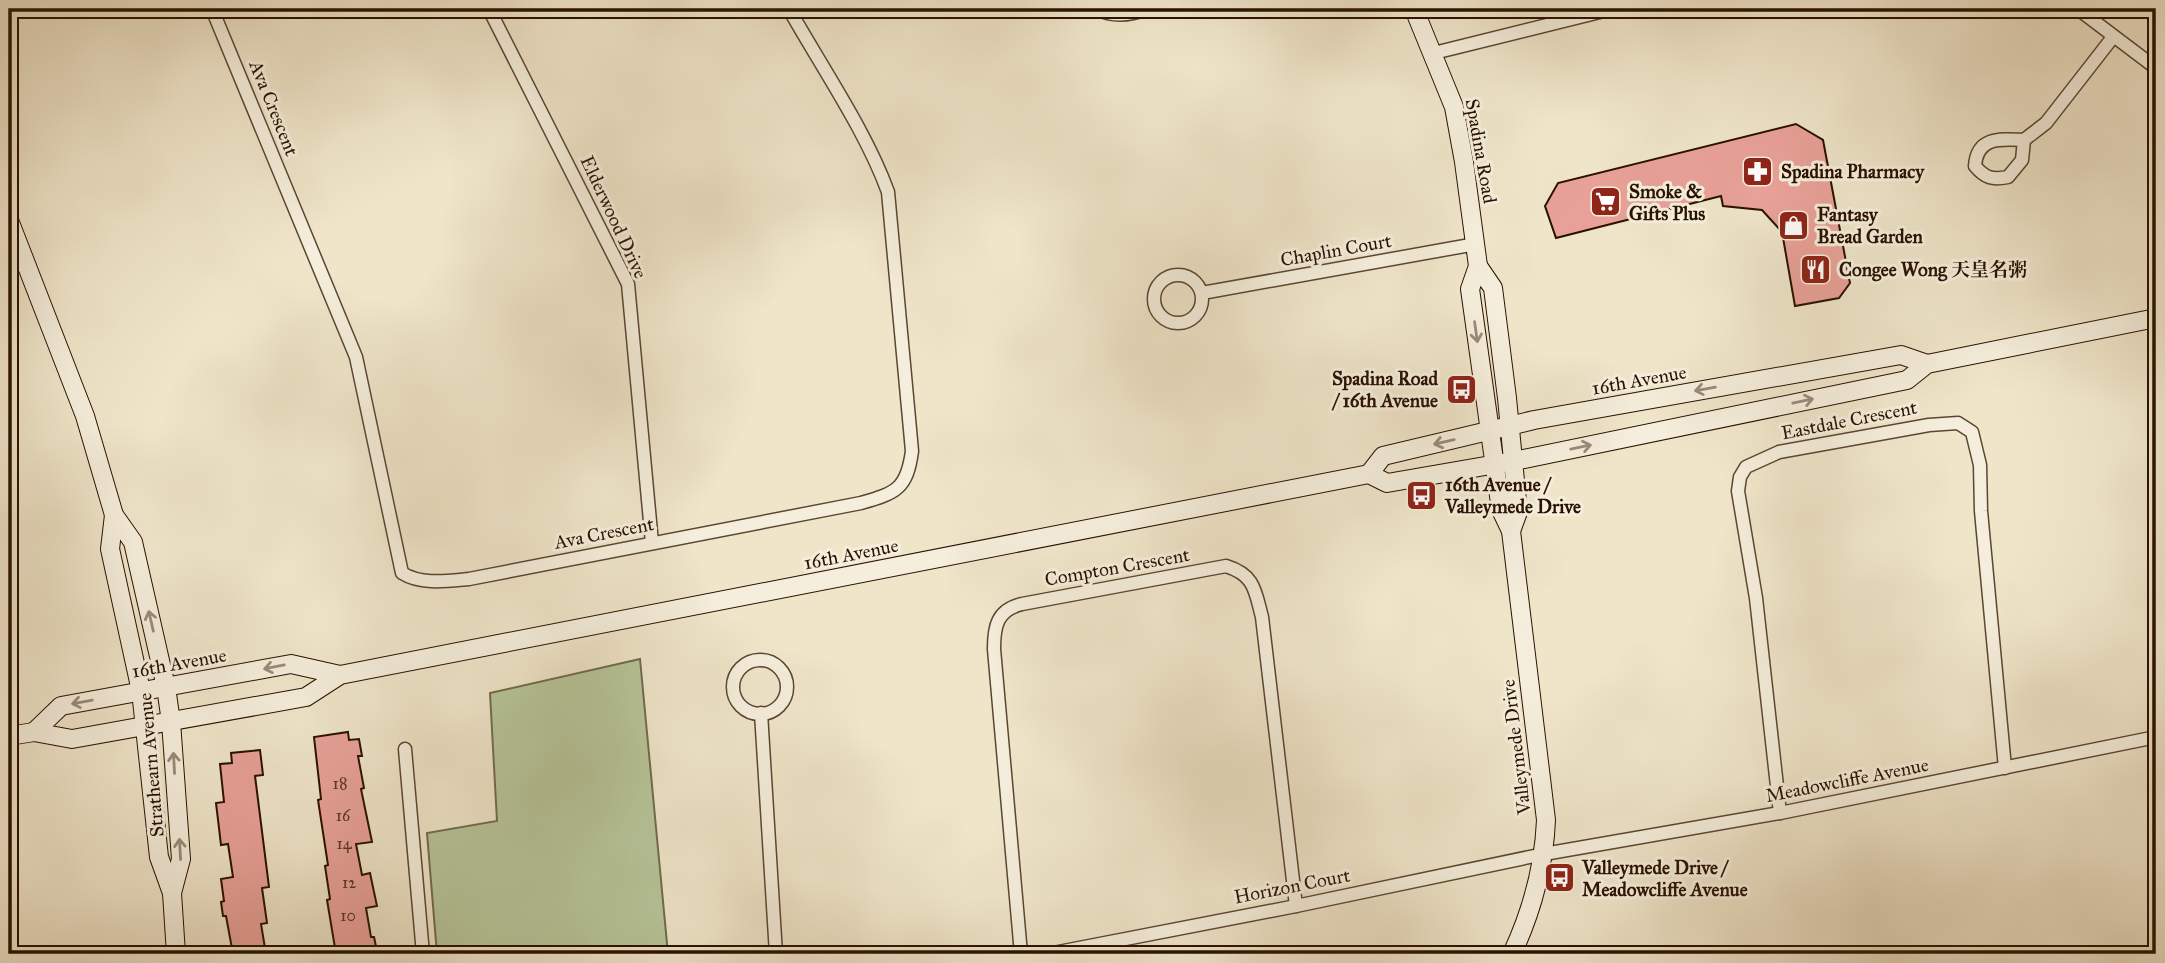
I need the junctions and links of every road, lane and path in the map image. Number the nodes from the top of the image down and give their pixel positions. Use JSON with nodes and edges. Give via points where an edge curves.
{"nodes":[{"id":1,"x":212,"y":9,"type":"edge"},
{"id":2,"x":489,"y":9,"type":"edge"},
{"id":3,"x":789,"y":9,"type":"edge"},
{"id":4,"x":1096,"y":9,"type":"edge"},
{"id":5,"x":1146,"y":9,"type":"edge"},
{"id":6,"x":1414,"y":9,"type":"edge"},
{"id":7,"x":1612,"y":9,"type":"edge"},
{"id":8,"x":2077,"y":9,"type":"edge"},
{"id":9,"x":2113,"y":37,"type":"junction"},
{"id":10,"x":1434,"y":53,"type":"junction"},
{"id":11,"x":2156,"y":68,"type":"edge"},
{"id":12,"x":2024,"y":140,"type":"dead end"},
{"id":13,"x":9,"y":220,"type":"edge"},
{"id":14,"x":1476,"y":244,"type":"junction"},
{"id":15,"x":1478,"y":266,"type":"junction"},
{"id":16,"x":1202,"y":293,"type":"dead end"},
{"id":17,"x":2156,"y":318,"type":"edge"},
{"id":18,"x":1927,"y":364,"type":"junction"},
{"id":19,"x":1510,"y":426,"type":"junction"},
{"id":20,"x":1490,"y":430,"type":"junction"},
{"id":21,"x":1514,"y":461,"type":"junction"},
{"id":22,"x":1494,"y":463,"type":"junction"},
{"id":23,"x":1369,"y":474,"type":"junction"},
{"id":24,"x":114,"y":515,"type":"junction"},
{"id":25,"x":1511,"y":531,"type":"junction"},
{"id":26,"x":652,"y":543,"type":"junction"},
{"id":27,"x":340,"y":675,"type":"junction"},
{"id":28,"x":166,"y":687,"type":"junction"},
{"id":29,"x":141,"y":691,"type":"junction"},
{"id":30,"x":761,"y":713,"type":"junction"},
{"id":31,"x":171,"y":722,"type":"junction"},
{"id":32,"x":146,"y":726,"type":"junction"},
{"id":33,"x":34,"y":732,"type":"junction"},
{"id":34,"x":9,"y":736,"type":"edge"},
{"id":35,"x":2156,"y":737,"type":"edge"},
{"id":36,"x":405,"y":749,"type":"dead end"},
{"id":37,"x":2006,"y":768,"type":"junction"},
{"id":38,"x":1780,"y":813,"type":"junction"},
{"id":39,"x":1544,"y":854,"type":"junction"},
{"id":40,"x":172,"y":892,"type":"junction"},
{"id":41,"x":1296,"y":906,"type":"junction"},
{"id":42,"x":176,"y":954,"type":"edge"},
{"id":43,"x":424,"y":954,"type":"edge"},
{"id":44,"x":776,"y":954,"type":"edge"},
{"id":45,"x":1021,"y":954,"type":"edge"},
{"id":46,"x":1048,"y":954,"type":"edge"},
{"id":47,"x":1512,"y":954,"type":"edge"}],
"edges":[{"from":1,"to":26,"type":"street","name":"Ava Crescent","via":[[356,357],[402,573],[428,581],[469,579]]},
{"from":2,"to":26,"type":"street","name":"Elderwood Drive","via":[[628,284]]},
{"from":3,"to":26,"type":"street","name":"Ava Crescent","via":[[863,138],[888,192],[912,451],[909,473],[884,497]]},
{"from":4,"to":5,"type":"street","via":[[1110,15]]},
{"from":6,"to":10,"type":"main road","name":"Spadina Road"},
{"from":7,"to":10,"type":"street"},
{"from":8,"to":9,"type":"street"},
{"from":9,"to":11,"type":"street"},
{"from":9,"to":12,"type":"street","via":[[2046,123]]},
{"from":10,"to":14,"type":"main road","name":"Spadina Road","via":[[1454,107]]},
{"from":13,"to":24,"type":"main road","name":"Strathearn Avenue","via":[[85,416]]},
{"from":14,"to":15,"type":"main road","name":"Spadina Road"},
{"from":14,"to":16,"type":"street","name":"Chaplin Court"},
{"from":15,"to":19,"type":"main road","name":"Spadina Road","via":[[1493,288]]},
{"from":15,"to":20,"type":"main road","name":"Spadina Road","one_way":true,"via":[[1470,289]]},
{"from":17,"to":18,"type":"main road","name":"16th Avenue"},
{"from":18,"to":19,"type":"main road","name":"16th Avenue","one_way":true,"via":[[1901,355]]},
{"from":21,"to":18,"type":"main road","name":"16th Avenue","one_way":true,"via":[[1907,380]]},
{"from":19,"to":20,"type":"main road","name":"16th Avenue"},
{"from":19,"to":21,"type":"main road","name":"Spadina Road"},
{"from":20,"to":22,"type":"main road","name":"Spadina Road"},
{"from":20,"to":23,"type":"main road","name":"16th Avenue","one_way":true,"via":[[1383,456]]},
{"from":21,"to":22,"type":"main road","name":"16th Avenue"},
{"from":21,"to":25,"type":"main road","name":"Valleymede Drive","via":[[1518,512]]},
{"from":22,"to":23,"type":"main road","name":"16th Avenue","via":[[1387,483]]},
{"from":22,"to":25,"type":"main road","name":"Valleymede Drive","via":[[1502,510]]},
{"from":23,"to":27,"type":"main road","name":"16th Avenue"},
{"from":28,"to":24,"type":"main road","name":"Strathearn Avenue","one_way":true,"via":[[133,542]]},
{"from":24,"to":29,"type":"main road","name":"Strathearn Avenue","via":[[110,549]]},
{"from":25,"to":39,"type":"main road","name":"Valleymede Drive","via":[[1546,820]]},
{"from":27,"to":28,"type":"main road","name":"16th Avenue","one_way":true,"via":[[290,664]]},
{"from":27,"to":31,"type":"main road","name":"16th Avenue","via":[[306,697]]},
{"from":28,"to":29,"type":"main road","name":"16th Avenue"},
{"from":28,"to":31,"type":"main road","name":"Strathearn Avenue"},
{"from":29,"to":32,"type":"main road","name":"Strathearn Avenue"},
{"from":29,"to":33,"type":"main road","name":"16th Avenue","one_way":true,"via":[[61,706]]},
{"from":30,"to":30,"type":"street","via":[[778,708],[787,692],[785,675],[763,660],[746,664],[734,685],[738,702]]},
{"from":30,"to":44,"type":"street"},
{"from":31,"to":32,"type":"main road","name":"16th Avenue"},
{"from":40,"to":31,"type":"main road","name":"Strathearn Avenue","one_way":true,"via":[[181,859]]},
{"from":32,"to":33,"type":"main road","name":"16th Avenue","via":[[72,739]]},
{"from":32,"to":40,"type":"main road","name":"Strathearn Avenue","via":[[159,857]]},
{"from":33,"to":34,"type":"main road","name":"16th Avenue"},
{"from":35,"to":37,"type":"street","name":"Meadowcliffe Avenue"},
{"from":36,"to":43,"type":"street"},
{"from":37,"to":38,"type":"street","name":"Meadowcliffe Avenue"},
{"from":37,"to":38,"type":"street","name":"Eastdale Crescent","via":[[1980,465],[1972,432],[1958,423],[1929,425],[1779,452],[1746,467],[1738,491],[1756,598]]},
{"from":38,"to":39,"type":"street","name":"Meadowcliffe Avenue"},
{"from":39,"to":41,"type":"street","name":"Horizon Court"},
{"from":39,"to":47,"type":"main road","name":"Valleymede Drive","via":[[1537,890]]},
{"from":40,"to":42,"type":"main road","name":"Strathearn Avenue"},
{"from":41,"to":45,"type":"street","name":"Compton Crescent","via":[[1262,617],[1253,584],[1240,570],[1226,566],[1022,604],[1009,607],[1001,616],[994,630],[994,649]]},
{"from":41,"to":46,"type":"street","name":"Horizon Court"}]}
